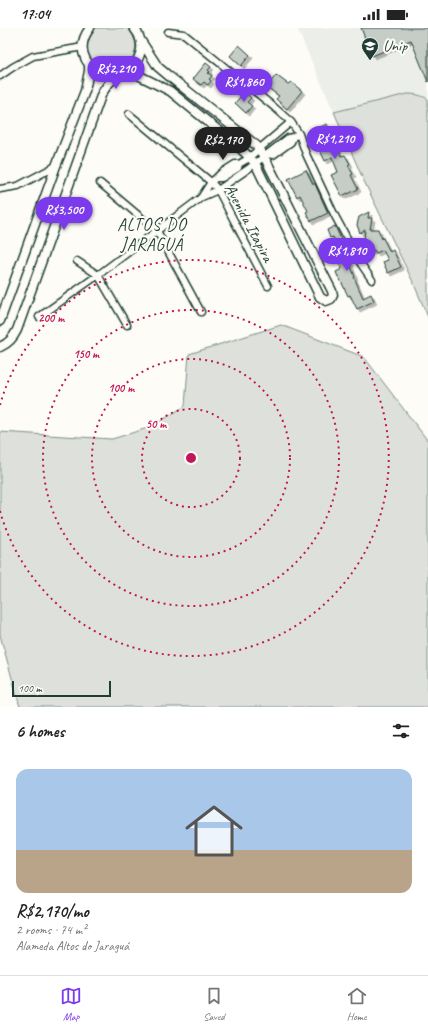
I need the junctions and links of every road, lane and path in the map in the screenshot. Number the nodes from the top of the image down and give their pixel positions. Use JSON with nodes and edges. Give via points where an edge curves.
{"nodes":[{"id":1,"x":134,"y":28,"type":"edge"},
{"id":2,"x":87,"y":29,"type":"edge"},
{"id":3,"x":168,"y":32,"type":"dead end"},
{"id":4,"x":141,"y":41,"type":"junction"},
{"id":5,"x":83,"y":47,"type":"junction"},
{"id":6,"x":89,"y":64,"type":"junction"},
{"id":7,"x":121,"y":74,"type":"junction"},
{"id":8,"x":0,"y":76,"type":"edge"},
{"id":9,"x":129,"y":114,"type":"dead end"},
{"id":10,"x":292,"y":122,"type":"junction"},
{"id":11,"x":296,"y":136,"type":"junction"},
{"id":12,"x":259,"y":149,"type":"junction"},
{"id":13,"x":266,"y":156,"type":"junction"},
{"id":14,"x":252,"y":160,"type":"junction"},
{"id":15,"x":56,"y":166,"type":"junction"},
{"id":16,"x":214,"y":180,"type":"junction"},
{"id":17,"x":100,"y":183,"type":"dead end"},
{"id":18,"x":0,"y":189,"type":"edge"},
{"id":19,"x":218,"y":190,"type":"junction"},
{"id":20,"x":202,"y":197,"type":"junction"},
{"id":21,"x":157,"y":231,"type":"junction"},
{"id":22,"x":77,"y":261,"type":"dead end"},
{"id":23,"x":98,"y":275,"type":"junction"},
{"id":24,"x":372,"y":280,"type":"dead end"},
{"id":25,"x":268,"y":286,"type":"dead end"},
{"id":26,"x":201,"y":312,"type":"dead end"},
{"id":27,"x":39,"y":317,"type":"dead end"},
{"id":28,"x":0,"y":321,"type":"edge"},
{"id":29,"x":127,"y":326,"type":"dead end"},
{"id":30,"x":0,"y":347,"type":"edge"}],
"edges":[{"from":1,"to":4,"type":"street"},
{"from":2,"to":5,"type":"street"},
{"from":3,"to":10,"type":"street","via":[[184,34]]},
{"from":4,"to":7,"type":"street","via":[[138,60],[133,67]]},
{"from":4,"to":12,"type":"street","via":[[158,67]]},
{"from":5,"to":6,"type":"street","via":[[84,56]]},
{"from":5,"to":8,"type":"street","via":[[33,56]]},
{"from":6,"to":7,"type":"street","via":[[101,74]]},
{"from":6,"to":15,"type":"street","via":[[90,71],[85,91]]},
{"from":7,"to":14,"type":"street","via":[[136,74],[170,91]]},
{"from":7,"to":30,"type":"street","via":[[109,83],[102,93],[17,330],[11,340]]},
{"from":9,"to":16,"type":"street","name":"Avenida Itapira"},
{"from":10,"to":11,"type":"street"},
{"from":10,"to":12,"type":"street"},
{"from":11,"to":13,"type":"street","via":[[273,156]]},
{"from":11,"to":24,"type":"street","via":[[335,216]]},
{"from":12,"to":13,"type":"street"},
{"from":12,"to":14,"type":"street"},
{"from":13,"to":14,"type":"street"},
{"from":13,"to":14,"type":"street","via":[[332,291],[331,299],[326,301],[320,297]]},
{"from":14,"to":16,"type":"street","via":[[235,164]]},
{"from":14,"to":19,"type":"street","via":[[248,169]]},
{"from":15,"to":18,"type":"street","via":[[18,186]]},
{"from":15,"to":28,"type":"street"},
{"from":16,"to":19,"type":"street","name":"Avenida Itapira"},
{"from":16,"to":20,"type":"street"},
{"from":17,"to":21,"type":"street"},
{"from":19,"to":20,"type":"street"},
{"from":19,"to":25,"type":"street","name":"Avenida Itapira"},
{"from":20,"to":21,"type":"street"},
{"from":21,"to":23,"type":"street"},
{"from":21,"to":26,"type":"street"},
{"from":22,"to":23,"type":"street"},
{"from":23,"to":27,"type":"street"},
{"from":23,"to":29,"type":"street"}]}
